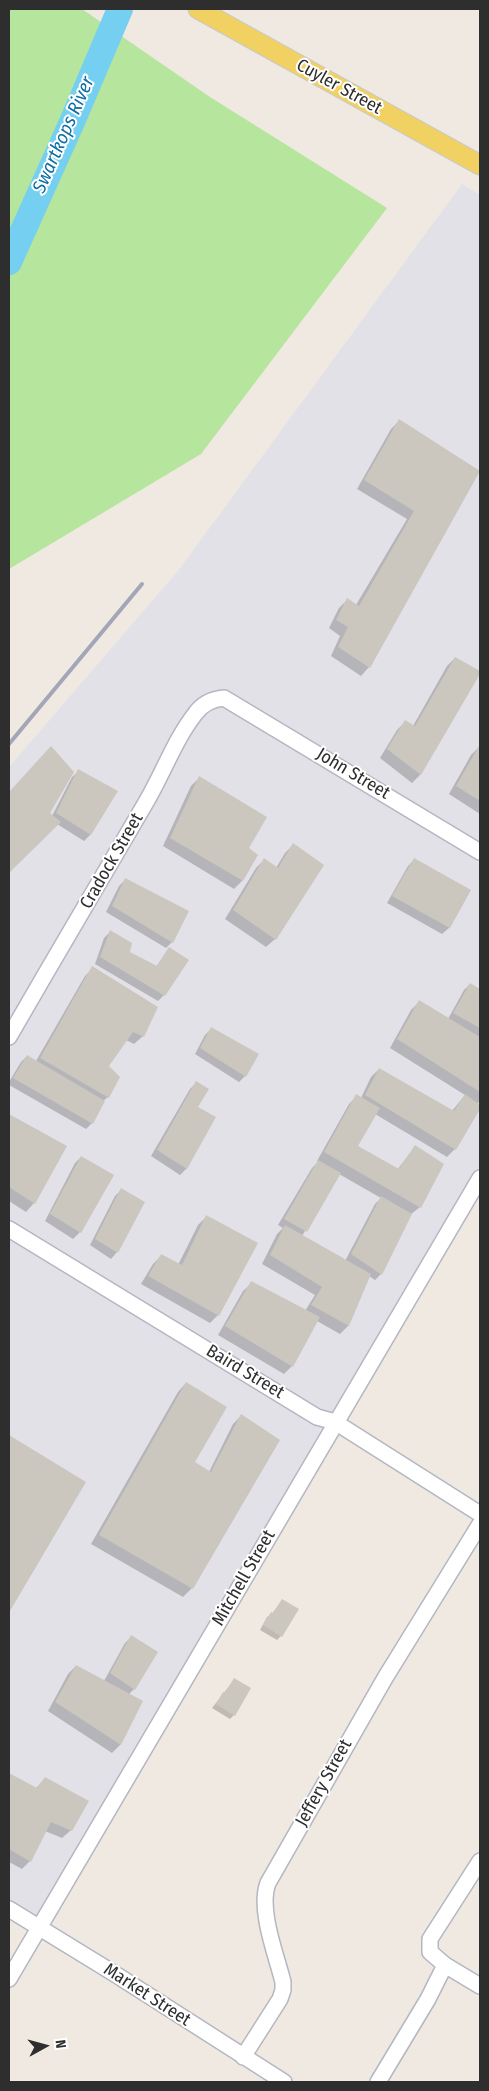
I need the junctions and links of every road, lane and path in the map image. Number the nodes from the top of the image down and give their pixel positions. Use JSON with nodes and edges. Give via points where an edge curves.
{"nodes":[{"id":1,"x":205,"y":13,"type":"edge"},
{"id":2,"x":480,"y":165,"type":"edge"},
{"id":3,"x":224,"y":698,"type":"joint"},
{"id":4,"x":480,"y":852,"type":"edge"},
{"id":5,"x":9,"y":1037,"type":"edge"},
{"id":6,"x":480,"y":1178,"type":"edge"},
{"id":7,"x":9,"y":1229,"type":"edge"},
{"id":8,"x":335,"y":1422,"type":"junction"},
{"id":9,"x":480,"y":1514,"type":"edge"},
{"id":10,"x":480,"y":1524,"type":"edge"},
{"id":11,"x":480,"y":1861,"type":"edge"},
{"id":12,"x":9,"y":1909,"type":"edge"},
{"id":13,"x":40,"y":1928,"type":"junction"},
{"id":14,"x":445,"y":1964,"type":"junction"},
{"id":15,"x":9,"y":1979,"type":"edge"},
{"id":16,"x":480,"y":1986,"type":"edge"},
{"id":17,"x":243,"y":2057,"type":"junction"},
{"id":18,"x":284,"y":2082,"type":"edge"},
{"id":19,"x":378,"y":2082,"type":"edge"}],
"edges":[{"from":1,"to":2,"type":"main road","name":"Cuyler Street"},
{"from":3,"to":4,"type":"street","name":"John Street"},
{"from":3,"to":5,"type":"street","name":"Cradock Street","via":[[203,705],[184,730],[153,790]]},
{"from":6,"to":8,"type":"street","name":"Mitchell Street"},
{"from":7,"to":8,"type":"street","name":"Baird Street","via":[[318,1417]]},
{"from":8,"to":9,"type":"street","name":"Baird Street"},
{"from":8,"to":13,"type":"street","name":"Mitchell Street"},
{"from":10,"to":17,"type":"street","name":"Jeffery Street","via":[[334,1763],[268,1883],[265,1912],[283,1990]]},
{"from":11,"to":14,"type":"street","via":[[429,1942],[430,1952]]},
{"from":12,"to":13,"type":"street","name":"Market Street"},
{"from":13,"to":15,"type":"street","name":"Mitchell Street"},
{"from":13,"to":17,"type":"street","name":"Market Street"},
{"from":14,"to":16,"type":"street"},
{"from":14,"to":19,"type":"street"},
{"from":17,"to":18,"type":"street","name":"Market Street"}]}
